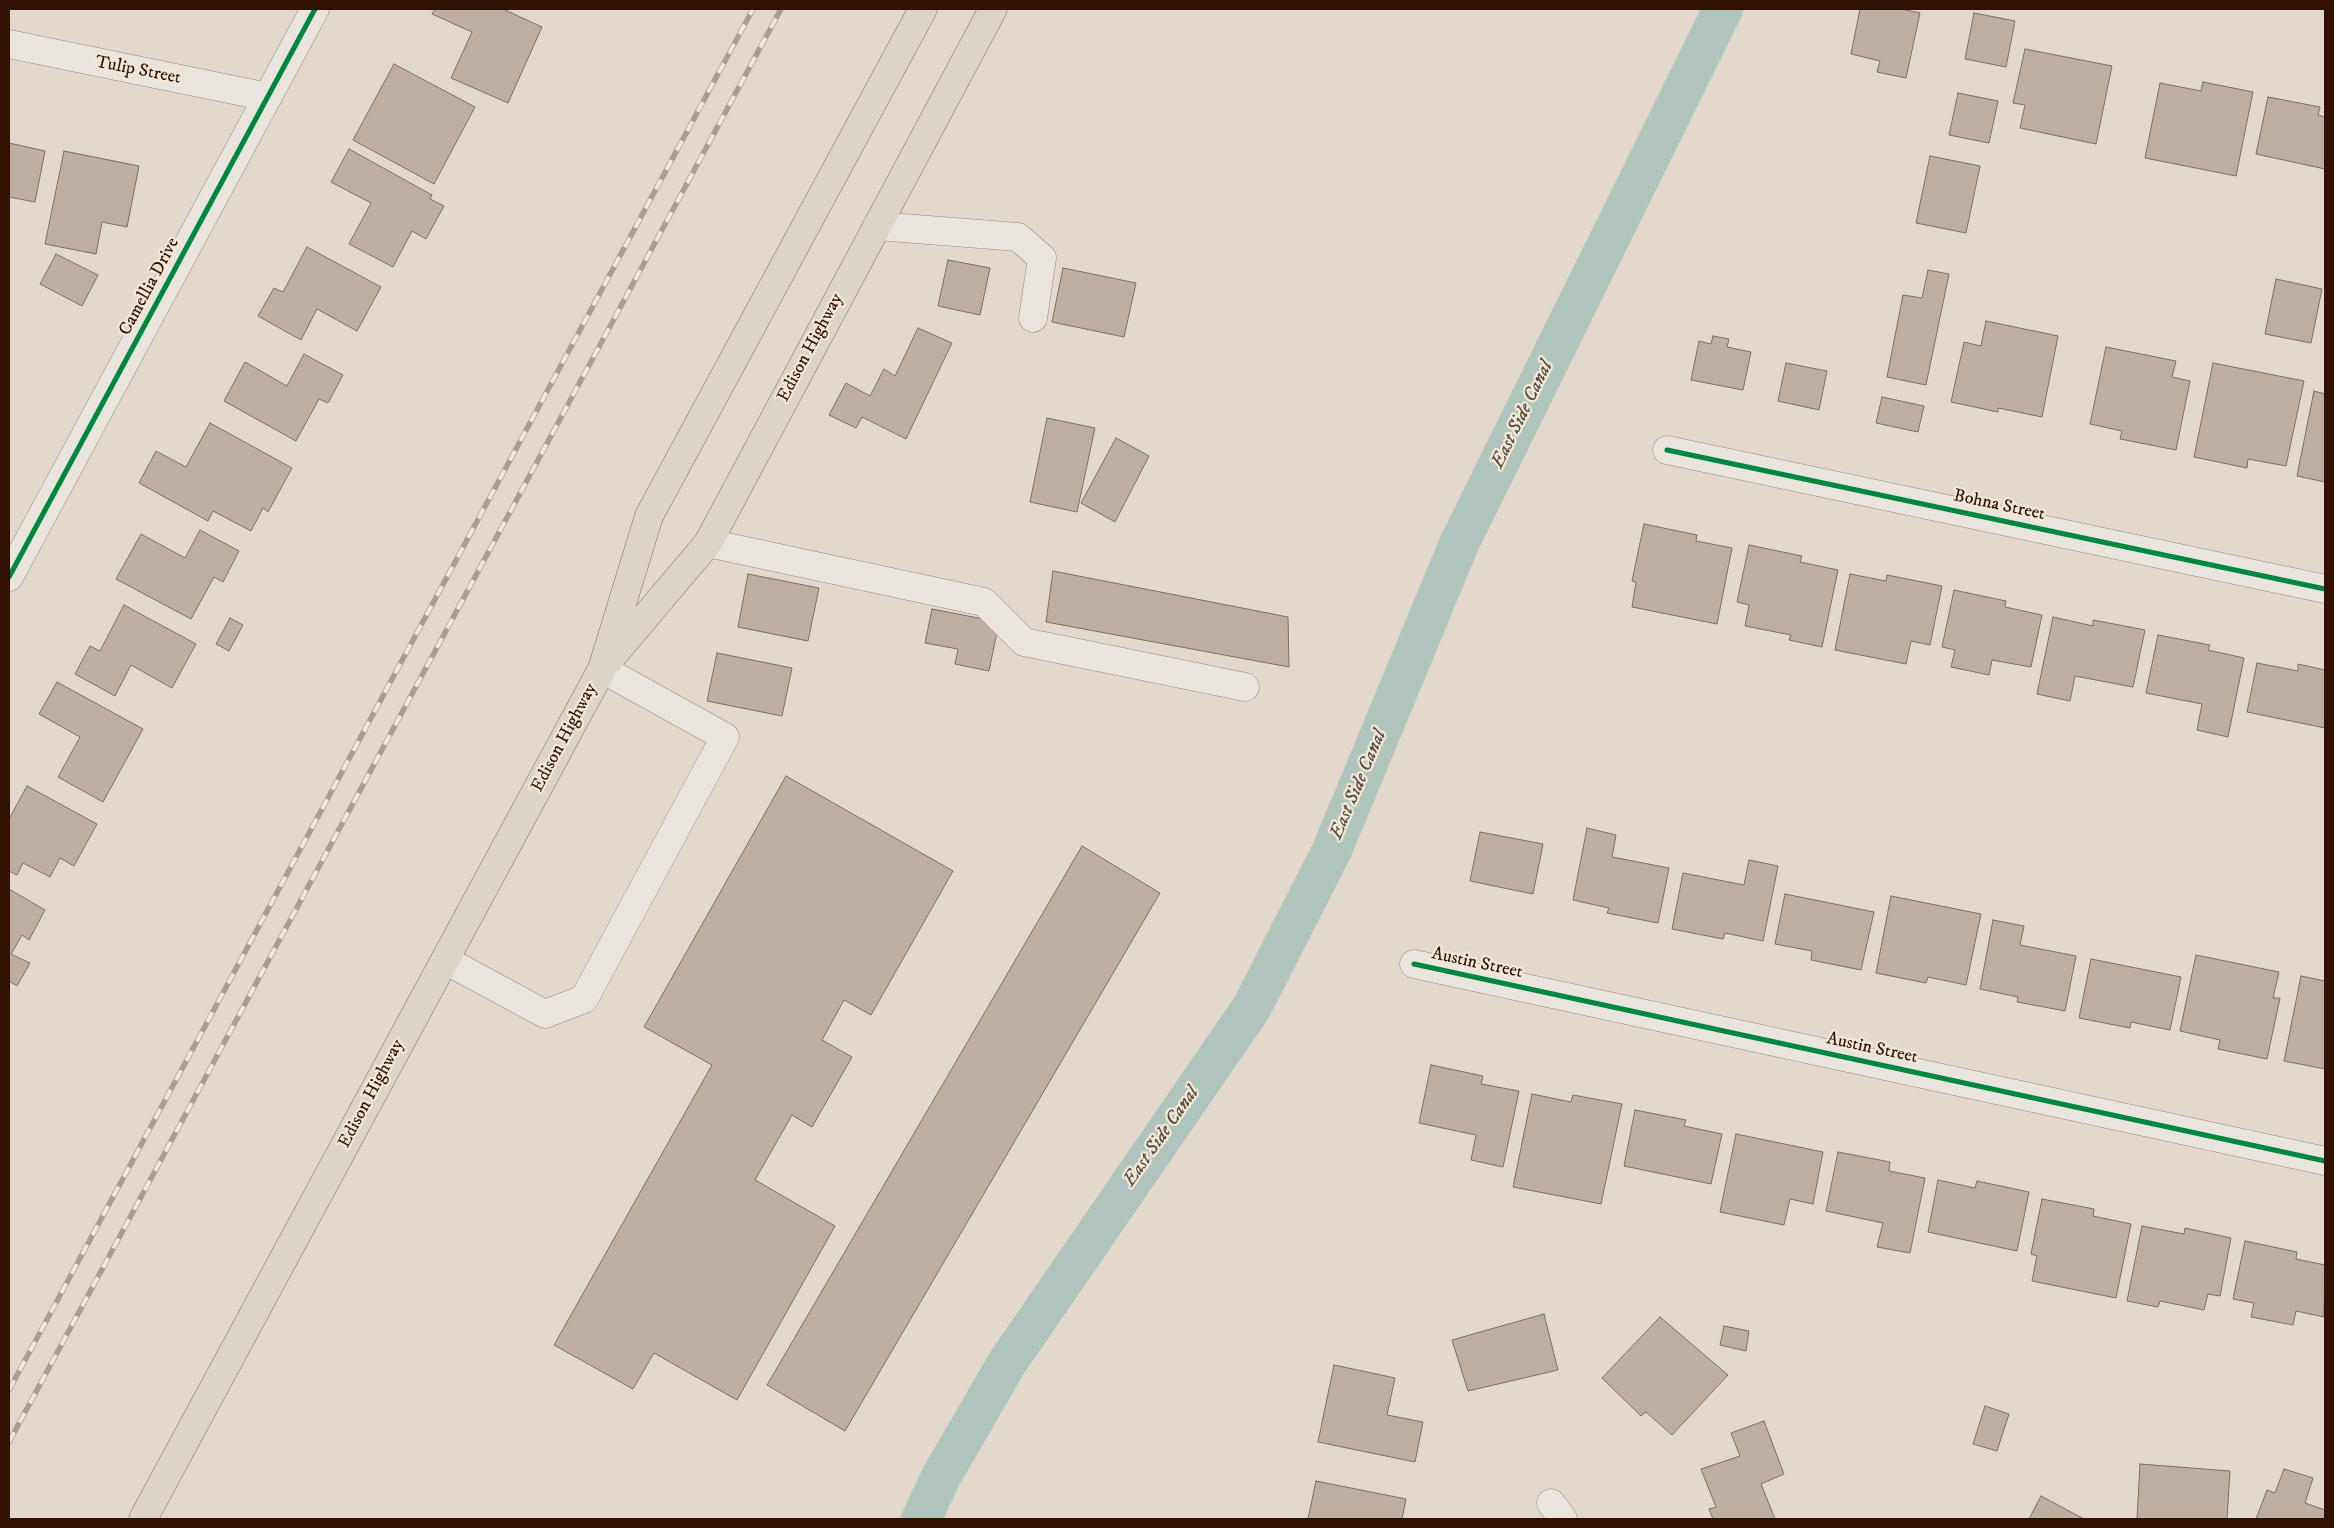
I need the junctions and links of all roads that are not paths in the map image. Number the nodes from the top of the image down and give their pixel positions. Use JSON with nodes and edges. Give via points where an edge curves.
{"nodes":[{"id":1,"x":315,"y":9,"type":"edge"},
{"id":2,"x":923,"y":9,"type":"edge"},
{"id":3,"x":992,"y":9,"type":"edge"},
{"id":4,"x":9,"y":44,"type":"edge"},
{"id":5,"x":268,"y":97,"type":"junction"},
{"id":6,"x":876,"y":226,"type":"junction"},
{"id":7,"x":1033,"y":318,"type":"dead end"},
{"id":8,"x":1667,"y":450,"type":"dead end"},
{"id":9,"x":708,"y":543,"type":"junction"},
{"id":10,"x":15,"y":552,"type":"edge"},
{"id":11,"x":9,"y":578,"type":"edge"},
{"id":12,"x":2325,"y":589,"type":"edge"},
{"id":13,"x":602,"y":669,"type":"junction"},
{"id":14,"x":1245,"y":687,"type":"dead end"},
{"id":15,"x":445,"y":960,"type":"junction"},
{"id":16,"x":1414,"y":964,"type":"dead end"},
{"id":17,"x":2325,"y":1161,"type":"edge"},
{"id":18,"x":143,"y":1519,"type":"edge"}],
"edges":[{"from":1,"to":5,"type":"street","name":"Camellia Drive"},
{"from":2,"to":13,"type":"main road","name":"Edison Highway","via":[[649,516]]},
{"from":3,"to":6,"type":"main road","name":"Edison Highway"},
{"from":4,"to":5,"type":"street","name":"Tulip Street"},
{"from":5,"to":10,"type":"street","name":"Camellia Drive"},
{"from":6,"to":7,"type":"street","via":[[1018,237],[1042,258]]},
{"from":6,"to":9,"type":"main road","name":"Edison Highway"},
{"from":8,"to":12,"type":"street","name":"Bohna Street"},
{"from":9,"to":13,"type":"main road","name":"Edison Highway"},
{"from":9,"to":14,"type":"street","via":[[984,602],[1024,642]]},
{"from":10,"to":11,"type":"street","name":"Camellia Drive"},
{"from":13,"to":15,"type":"main road","name":"Edison Highway"},
{"from":13,"to":15,"type":"street","via":[[725,737],[584,999],[545,1014]]},
{"from":15,"to":18,"type":"main road","name":"Edison Highway"},
{"from":16,"to":17,"type":"street","name":"Austin Street"}]}
